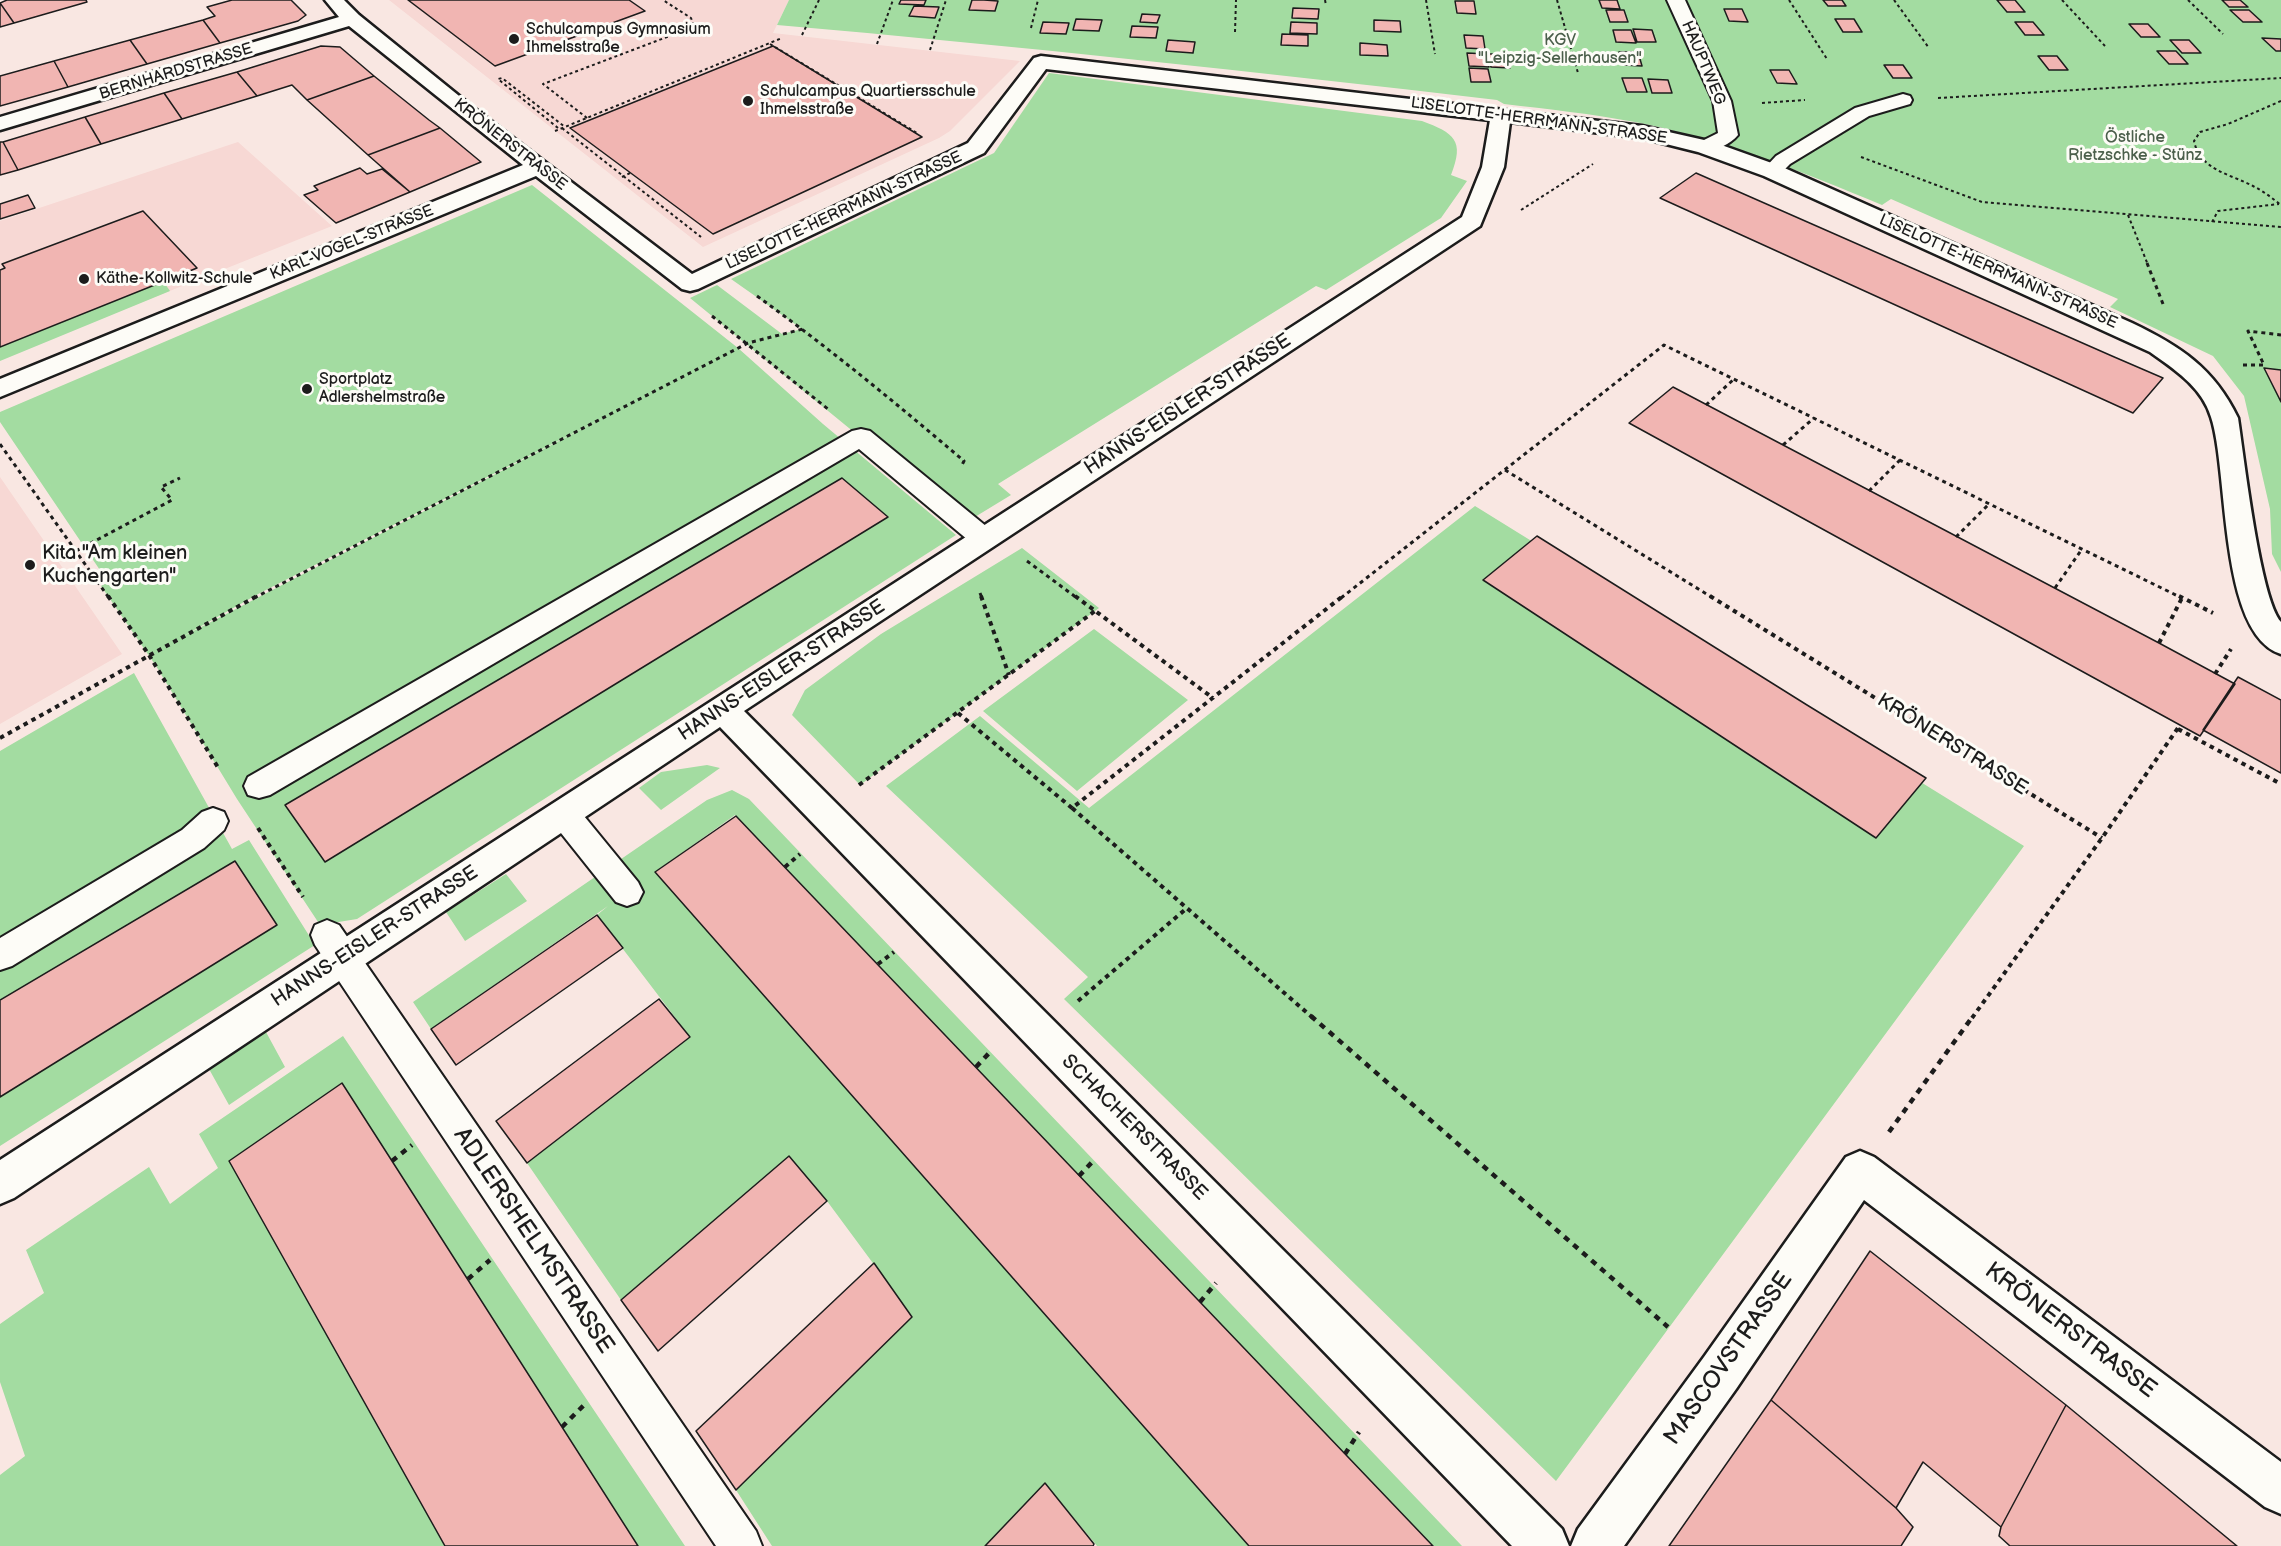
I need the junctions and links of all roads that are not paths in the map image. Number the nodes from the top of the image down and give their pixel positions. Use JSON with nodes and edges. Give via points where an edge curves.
{"nodes":[{"id":1,"x":334,"y":0,"type":"edge"},
{"id":2,"x":1676,"y":0,"type":"edge"},
{"id":3,"x":352,"y":19,"type":"junction"},
{"id":4,"x":1903,"y":100,"type":"road end"},
{"id":5,"x":1501,"y":114,"type":"junction"},
{"id":6,"x":0,"y":124,"type":"edge"},
{"id":7,"x":1704,"y":147,"type":"junction"},
{"id":8,"x":538,"y":167,"type":"junction"},
{"id":9,"x":1772,"y":171,"type":"junction"},
{"id":10,"x":690,"y":284,"type":"joint"},
{"id":11,"x":0,"y":388,"type":"edge"},
{"id":12,"x":983,"y":538,"type":"junction"},
{"id":13,"x":2281,"y":642,"type":"edge"},
{"id":14,"x":723,"y":710,"type":"junction"},
{"id":15,"x":259,"y":786,"type":"dead end"},
{"id":16,"x":564,"y":814,"type":"junction"},
{"id":17,"x":213,"y":820,"type":"dead end"},
{"id":18,"x":627,"y":892,"type":"dead end"},
{"id":19,"x":334,"y":947,"type":"junction"},
{"id":20,"x":0,"y":954,"type":"edge"},
{"id":21,"x":1860,"y":1171,"type":"joint"},
{"id":22,"x":0,"y":1184,"type":"edge"},
{"id":23,"x":2281,"y":1491,"type":"edge"},
{"id":24,"x":741,"y":1546,"type":"edge"},
{"id":25,"x":1545,"y":1546,"type":"edge"},
{"id":26,"x":1595,"y":1546,"type":"edge"}],
"edges":[{"from":1,"to":3,"type":"street","name":"KRÖNERSTRASSE"},
{"from":2,"to":7,"type":"lane","name":"HAUPTWEG","via":[[1722,101],[1728,135]]},
{"from":3,"to":6,"type":"street","name":"BERNHARDSTRASSE"},
{"from":3,"to":8,"type":"street","name":"KRÖNERSTRASSE"},
{"from":4,"to":9,"type":"lane","via":[[1862,112],[1783,160]]},
{"from":5,"to":7,"type":"street","name":"LISELOTTE-HERRMANN-STRASSE","via":[[1642,132]]},
{"from":5,"to":10,"type":"street","name":"LISELOTTE-HERRMANN-STRASSE","via":[[1041,62],[976,148]]},
{"from":5,"to":12,"type":"street","name":"HANNS-EISLER-STRASSE","via":[[1493,167],[1472,220]]},
{"from":7,"to":9,"type":"street","name":"LISELOTTE-HERRMANN-STRASSE"},
{"from":8,"to":10,"type":"street","name":"KRÖNERSTRASSE"},
{"from":8,"to":11,"type":"street","name":"KARL-VOGEL-STRASSE"},
{"from":9,"to":13,"type":"street","name":"LISELOTTE-HERRMANN-STRASSE","via":[[2133,332],[2186,365],[2210,392],[2225,418],[2251,588],[2263,622]]},
{"from":12,"to":14,"type":"street","name":"HANNS-EISLER-STRASSE"},
{"from":12,"to":15,"type":"lane","via":[[861,436]]},
{"from":14,"to":16,"type":"street","name":"HANNS-EISLER-STRASSE"},
{"from":14,"to":25,"type":"street","name":"SCHACHERSTRASSE"},
{"from":16,"to":18,"type":"lane"},
{"from":16,"to":19,"type":"street","name":"HANNS-EISLER-STRASSE"},
{"from":17,"to":20,"type":"lane","via":[[193,839]]},
{"from":19,"to":22,"type":"street","name":"HANNS-EISLER-STRASSE"},
{"from":19,"to":24,"type":"lane","name":"ADLERSHELMSTRASSE"},
{"from":21,"to":23,"type":"street","name":"KRÖNERSTRASSE"},
{"from":21,"to":26,"type":"street","name":"MASCOVSTRASSE"}]}
